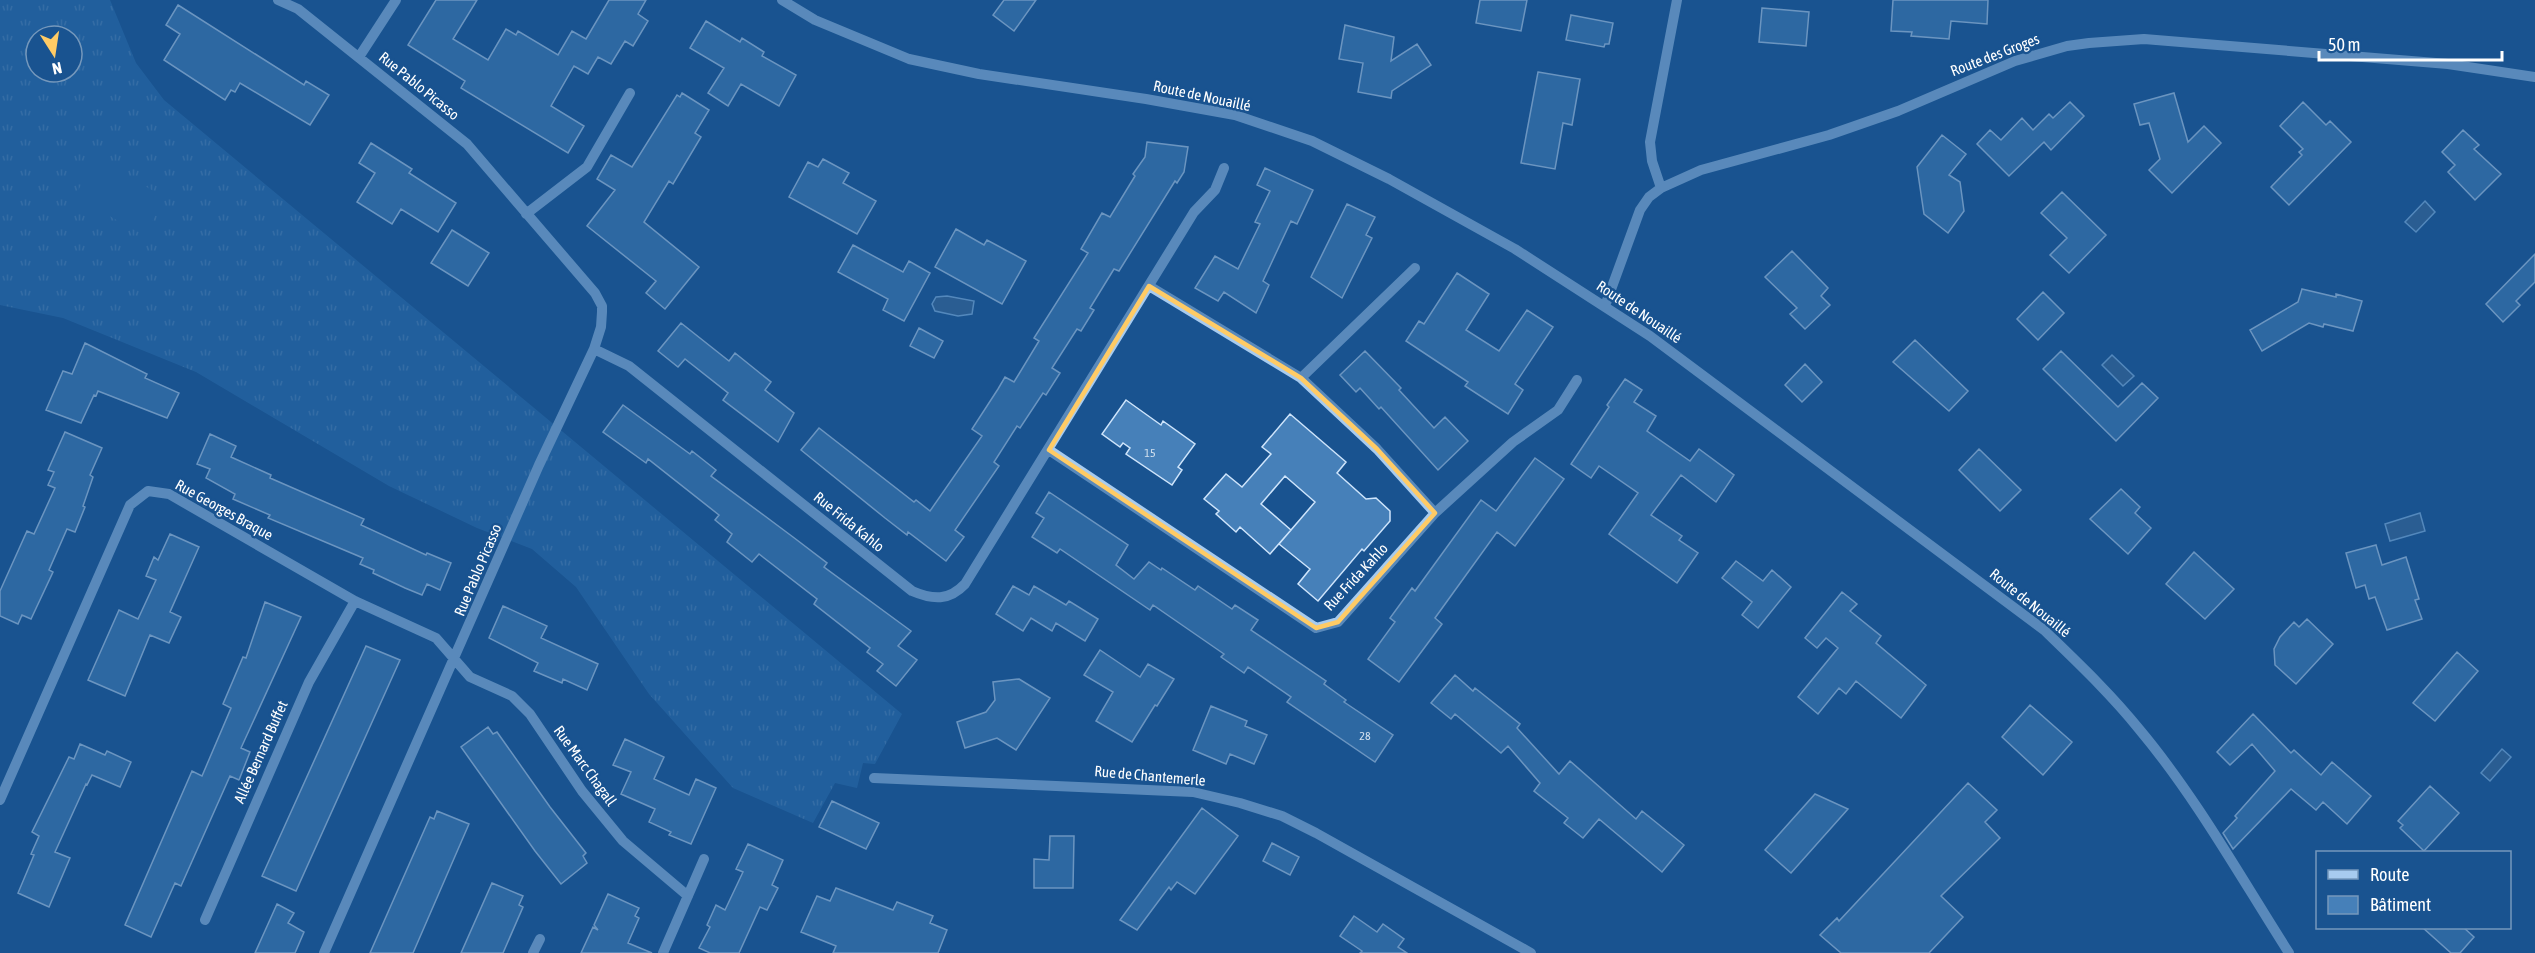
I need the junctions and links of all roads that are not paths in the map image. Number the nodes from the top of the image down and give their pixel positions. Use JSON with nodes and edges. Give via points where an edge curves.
{"nodes":[{"id":1,"x":278,"y":0,"type":"edge"},
{"id":2,"x":396,"y":0,"type":"edge"},
{"id":3,"x":782,"y":0,"type":"edge"},
{"id":4,"x":1677,"y":0,"type":"edge"},
{"id":5,"x":359,"y":57,"type":"junction"},
{"id":6,"x":2535,"y":77,"type":"edge"},
{"id":7,"x":630,"y":93,"type":"dead end"},
{"id":8,"x":1224,"y":168,"type":"dead end"},
{"id":9,"x":1660,"y":188,"type":"junction"},
{"id":10,"x":526,"y":214,"type":"junction"},
{"id":11,"x":1415,"y":268,"type":"dead end"},
{"id":12,"x":1149,"y":286,"type":"junction"},
{"id":13,"x":1605,"y":306,"type":"junction"},
{"id":14,"x":594,"y":349,"type":"junction"},
{"id":15,"x":1301,"y":378,"type":"junction"},
{"id":16,"x":1577,"y":380,"type":"dead end"},
{"id":17,"x":1049,"y":450,"type":"junction"},
{"id":18,"x":1435,"y":513,"type":"junction"},
{"id":19,"x":356,"y":601,"type":"junction"},
{"id":20,"x":455,"y":661,"type":"junction"},
{"id":21,"x":874,"y":778,"type":"dead end"},
{"id":22,"x":0,"y":800,"type":"edge"},
{"id":23,"x":704,"y":859,"type":"dead end"},
{"id":24,"x":688,"y":896,"type":"junction"},
{"id":25,"x":205,"y":920,"type":"dead end"},
{"id":26,"x":540,"y":939,"type":"dead end"},
{"id":27,"x":324,"y":953,"type":"edge"},
{"id":28,"x":533,"y":953,"type":"edge"},
{"id":29,"x":663,"y":953,"type":"edge"},
{"id":30,"x":1531,"y":953,"type":"edge"},
{"id":31,"x":2289,"y":953,"type":"edge"}],
"edges":[{"from":1,"to":5,"type":"street","name":"Rue Pablo Picasso","via":[[298,9]]},
{"from":2,"to":5,"type":"street"},
{"from":3,"to":13,"type":"street","name":"Route de Nouaillé","via":[[815,20],[909,59],[1235,115],[1312,141],[1504,243]]},
{"from":4,"to":9,"type":"street","via":[[1650,142]]},
{"from":5,"to":10,"type":"street","name":"Rue Pablo Picasso","via":[[467,144]]},
{"from":6,"to":9,"type":"street","name":"Route des Groges","via":[[2448,64],[2144,39],[2089,43],[2015,61],[1898,111],[1829,135],[1701,170]]},
{"from":7,"to":10,"type":"street","via":[[587,167]]},
{"from":8,"to":12,"type":"street","name":"Rue Frida Kahlo","via":[[1215,190],[1194,212]]},
{"from":9,"to":13,"type":"street","via":[[1640,210]]},
{"from":10,"to":14,"type":"street","name":"Rue Pablo Picasso","via":[[599,300],[601,327]]},
{"from":11,"to":15,"type":"street"},
{"from":12,"to":15,"type":"street"},
{"from":12,"to":17,"type":"street","name":"Rue Frida Kahlo"},
{"from":13,"to":31,"type":"street","name":"Route de Nouaillé","via":[[1737,399],[2052,638],[2139,729],[2181,784]]},
{"from":14,"to":17,"type":"street","name":"Rue Frida Kahlo","via":[[629,366],[912,591],[927,598],[956,593],[965,584]]},
{"from":14,"to":20,"type":"street","name":"Rue Pablo Picasso","via":[[539,465]]},
{"from":15,"to":18,"type":"street","via":[[1377,449]]},
{"from":16,"to":18,"type":"street","name":"Rue Frida Kahlo","via":[[1558,410],[1513,442]]},
{"from":17,"to":18,"type":"street","name":"Rue Frida Kahlo","via":[[1316,628],[1338,622]]},
{"from":19,"to":20,"type":"street","name":"Rue Georges Braque","via":[[436,638]]},
{"from":19,"to":22,"type":"street","name":"Rue Georges Braque","via":[[169,494],[148,491],[130,505]]},
{"from":19,"to":25,"type":"street","name":"Allée Bernard Buffet","via":[[309,682]]},
{"from":20,"to":24,"type":"street","name":"Rue Marc Chagall","via":[[470,677],[512,696],[530,714],[582,791],[623,841]]},
{"from":20,"to":27,"type":"street","name":"Rue Pablo Picasso"},
{"from":21,"to":30,"type":"street","name":"Rue de Chantemerle","via":[[1138,788],[1193,792],[1239,802],[1282,816],[1316,833]]},
{"from":23,"to":24,"type":"street"},
{"from":24,"to":29,"type":"street"},
{"from":26,"to":28,"type":"street"}]}
